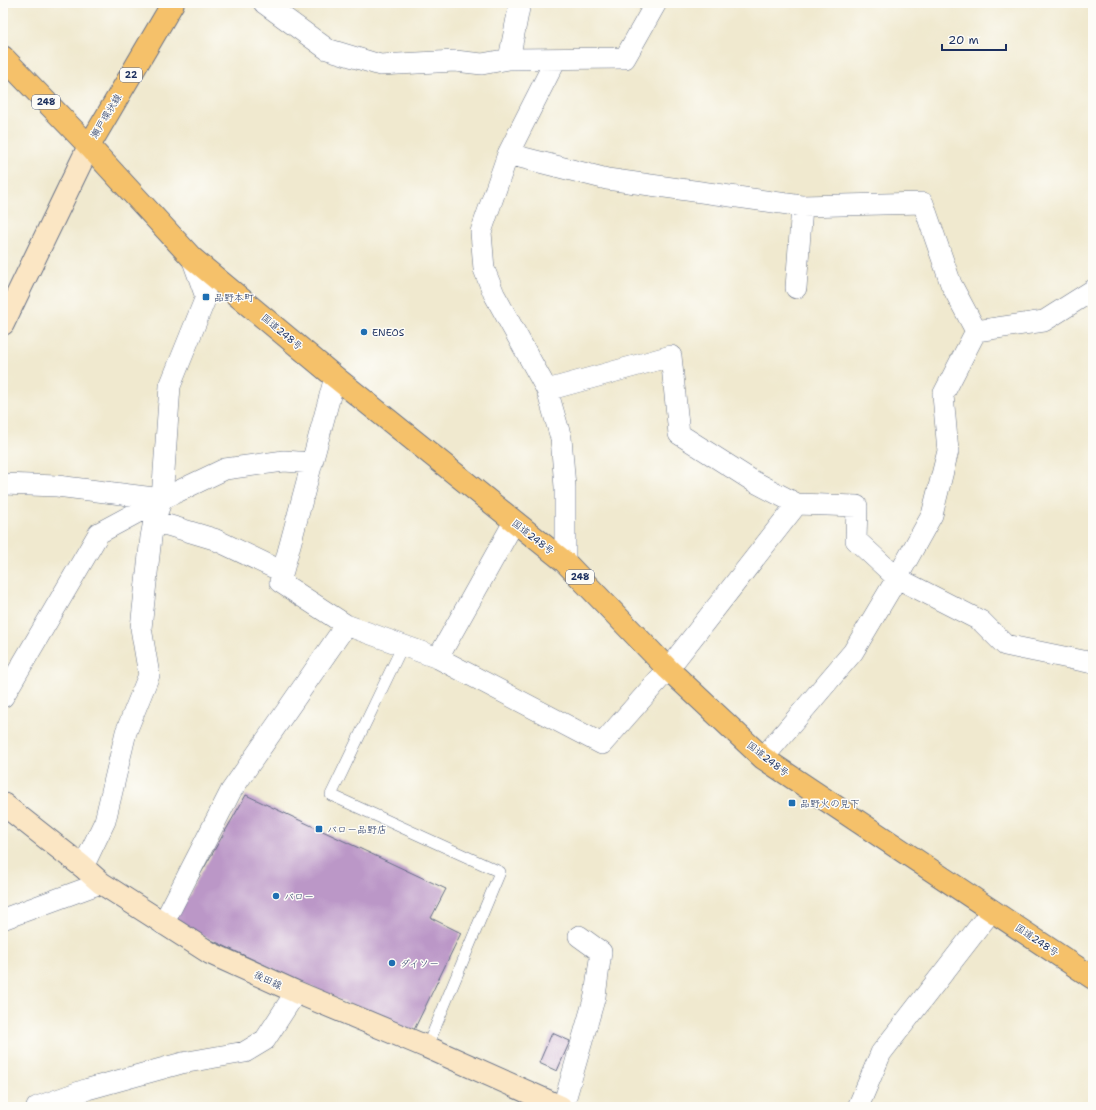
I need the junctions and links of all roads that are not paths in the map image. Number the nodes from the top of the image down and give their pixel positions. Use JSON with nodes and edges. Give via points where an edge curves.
{"nodes":[{"id":1,"x":173,"y":3,"type":"edge"},
{"id":2,"x":264,"y":3,"type":"edge"},
{"id":3,"x":520,"y":3,"type":"edge"},
{"id":4,"x":656,"y":3,"type":"edge"},
{"id":5,"x":3,"y":57,"type":"edge"},
{"id":6,"x":556,"y":58,"type":"junction"},
{"id":7,"x":509,"y":59,"type":"junction"},
{"id":8,"x":89,"y":146,"type":"junction"},
{"id":9,"x":508,"y":154,"type":"junction"},
{"id":10,"x":802,"y":206,"type":"junction"},
{"id":11,"x":192,"y":258,"type":"junction"},
{"id":12,"x":796,"y":288,"type":"dead end"},
{"id":13,"x":1093,"y":290,"type":"edge"},
{"id":14,"x":3,"y":324,"type":"edge"},
{"id":15,"x":976,"y":331,"type":"junction"},
{"id":16,"x":335,"y":377,"type":"junction"},
{"id":17,"x":547,"y":390,"type":"junction"},
{"id":18,"x":312,"y":463,"type":"junction"},
{"id":19,"x":3,"y":484,"type":"edge"},
{"id":20,"x":162,"y":499,"type":"junction"},
{"id":21,"x":797,"y":504,"type":"junction"},
{"id":22,"x":154,"y":521,"type":"junction"},
{"id":23,"x":514,"y":522,"type":"junction"},
{"id":24,"x":565,"y":562,"type":"junction"},
{"id":25,"x":283,"y":572,"type":"junction"},
{"id":26,"x":897,"y":578,"type":"junction"},
{"id":27,"x":346,"y":625,"type":"junction"},
{"id":28,"x":403,"y":645,"type":"junction"},
{"id":29,"x":438,"y":658,"type":"junction"},
{"id":30,"x":1093,"y":663,"type":"edge"},
{"id":31,"x":668,"y":669,"type":"junction"},
{"id":32,"x":3,"y":697,"type":"edge"},
{"id":33,"x":763,"y":758,"type":"junction"},
{"id":34,"x":3,"y":804,"type":"edge"},
{"id":35,"x":83,"y":867,"type":"junction"},
{"id":36,"x":100,"y":883,"type":"junction"},
{"id":37,"x":992,"y":910,"type":"junction"},
{"id":38,"x":3,"y":918,"type":"edge"},
{"id":39,"x":163,"y":924,"type":"junction"},
{"id":40,"x":579,"y":936,"type":"dead end"},
{"id":41,"x":1093,"y":978,"type":"edge"},
{"id":42,"x":296,"y":992,"type":"junction"},
{"id":43,"x":427,"y":1047,"type":"junction"},
{"id":44,"x":532,"y":1102,"type":"edge"},
{"id":45,"x":37,"y":1107,"type":"edge"},
{"id":46,"x":562,"y":1107,"type":"edge"},
{"id":47,"x":858,"y":1107,"type":"edge"}],
"edges":[{"from":1,"to":8,"type":"main road","name":"瀬戸環状線","number":"22"},
{"from":2,"to":7,"type":"street","via":[[327,50],[380,65],[455,61],[482,64]]},
{"from":3,"to":7,"type":"street"},
{"from":4,"to":6,"type":"street","via":[[625,58]]},
{"from":5,"to":8,"type":"main road","name":"国道248号","number":"248"},
{"from":6,"to":7,"type":"street"},
{"from":6,"to":9,"type":"street"},
{"from":8,"to":11,"type":"main road","name":"国道248号","number":"248"},
{"from":8,"to":14,"type":"street"},
{"from":9,"to":10,"type":"street","via":[[607,179]]},
{"from":9,"to":17,"type":"street","via":[[481,232],[484,269],[494,294]]},
{"from":10,"to":12,"type":"street"},
{"from":10,"to":15,"type":"street","via":[[923,203],[951,284]]},
{"from":11,"to":16,"type":"main road","name":"国道248号","number":"248"},
{"from":11,"to":20,"type":"street","via":[[206,298],[170,386]]},
{"from":13,"to":15,"type":"street","via":[[1044,321]]},
{"from":15,"to":26,"type":"street","via":[[943,395],[948,451],[932,515]]},
{"from":16,"to":18,"type":"street"},
{"from":16,"to":23,"type":"main road","name":"国道248号","number":"248"},
{"from":17,"to":21,"type":"street","via":[[671,356],[679,434],[753,481]]},
{"from":17,"to":24,"type":"street","via":[[561,438],[565,487]]},
{"from":18,"to":20,"type":"street","via":[[284,461],[225,469]]},
{"from":18,"to":25,"type":"street"},
{"from":19,"to":20,"type":"street","via":[[57,486]]},
{"from":20,"to":22,"type":"street"},
{"from":20,"to":32,"type":"street","via":[[99,533]]},
{"from":21,"to":26,"type":"street","via":[[857,506],[856,540]]},
{"from":21,"to":31,"type":"street"},
{"from":22,"to":25,"type":"street","via":[[214,539]]},
{"from":22,"to":35,"type":"street","via":[[141,628],[149,675],[126,732],[105,821]]},
{"from":23,"to":24,"type":"main road","name":"国道248号","number":"248"},
{"from":23,"to":29,"type":"street"},
{"from":24,"to":31,"type":"main road","name":"国道248号","number":"248"},
{"from":25,"to":27,"type":"street","via":[[280,582]]},
{"from":26,"to":30,"type":"street","via":[[981,621],[1005,645]]},
{"from":26,"to":33,"type":"street","via":[[853,652]]},
{"from":27,"to":28,"type":"street"},
{"from":27,"to":39,"type":"street","via":[[231,791]]},
{"from":28,"to":29,"type":"street"},
{"from":28,"to":43,"type":"lane","via":[[331,795],[500,872]]},
{"from":29,"to":31,"type":"street","via":[[602,744]]},
{"from":31,"to":33,"type":"main road","name":"国道248号","number":"248"},
{"from":33,"to":37,"type":"main road","name":"国道248号","number":"248"},
{"from":34,"to":35,"type":"street","name":"後田線"},
{"from":35,"to":36,"type":"street","name":"後田線"},
{"from":36,"to":38,"type":"street"},
{"from":36,"to":39,"type":"street","name":"後田線"},
{"from":37,"to":41,"type":"main road","name":"国道248号","number":"248"},
{"from":37,"to":47,"type":"street","via":[[881,1053]]},
{"from":39,"to":42,"type":"street","name":"後田線","via":[[210,953]]},
{"from":40,"to":46,"type":"street","via":[[601,952],[595,996]]},
{"from":42,"to":43,"type":"street","name":"後田線"},
{"from":42,"to":45,"type":"street","via":[[265,1040],[245,1052],[182,1063],[88,1089]]},
{"from":43,"to":44,"type":"street","name":"後田線"},
{"from":44,"to":46,"type":"street","name":"後田線"}]}
